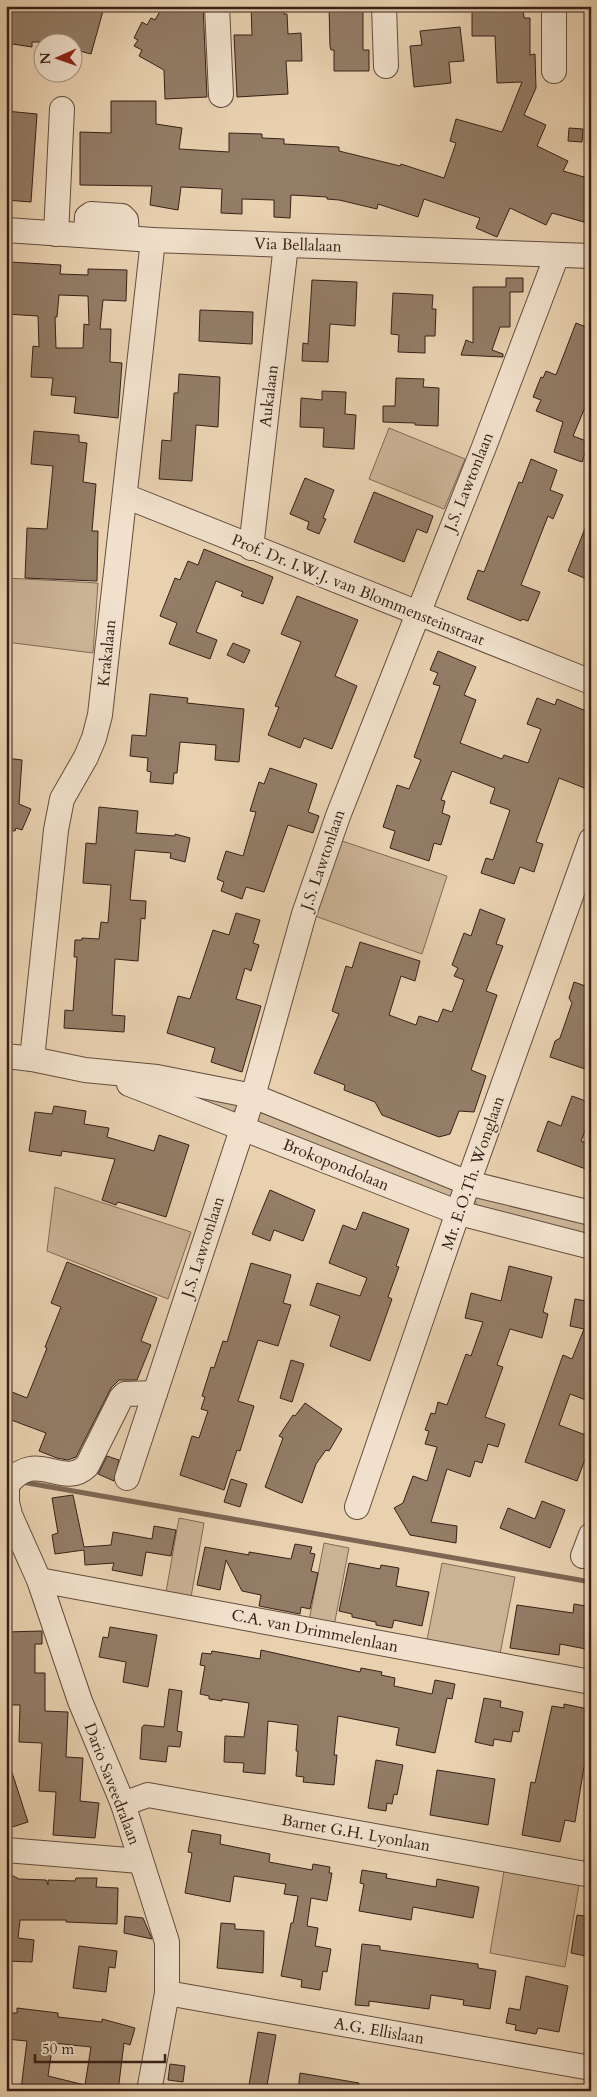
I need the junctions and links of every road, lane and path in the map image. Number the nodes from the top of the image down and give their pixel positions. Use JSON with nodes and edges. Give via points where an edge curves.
{"nodes":[{"id":1,"x":217,"y":6,"type":"edge"},
{"id":2,"x":384,"y":6,"type":"edge"},
{"id":3,"x":554,"y":6,"type":"edge"},
{"id":4,"x":386,"y":66,"type":"dead end"},
{"id":5,"x":554,"y":71,"type":"dead end"},
{"id":6,"x":221,"y":95,"type":"dead end"},
{"id":7,"x":62,"y":109,"type":"dead end"},
{"id":8,"x":6,"y":230,"type":"edge"},
{"id":9,"x":56,"y":234,"type":"junction"},
{"id":10,"x":153,"y":240,"type":"junction"},
{"id":11,"x":286,"y":245,"type":"junction"},
{"id":12,"x":557,"y":255,"type":"junction"},
{"id":13,"x":591,"y":256,"type":"edge"},
{"id":14,"x":125,"y":496,"type":"junction"},
{"id":15,"x":251,"y":548,"type":"junction"},
{"id":16,"x":417,"y":614,"type":"junction"},
{"id":17,"x":591,"y":682,"type":"edge"},
{"id":18,"x":591,"y":840,"type":"edge"},
{"id":19,"x":6,"y":1056,"type":"edge"},
{"id":20,"x":32,"y":1059,"type":"junction"},
{"id":21,"x":86,"y":1070,"type":"junction"},
{"id":22,"x":253,"y":1096,"type":"junction"},
{"id":23,"x":242,"y":1128,"type":"junction"},
{"id":24,"x":468,"y":1183,"type":"junction"},
{"id":25,"x":459,"y":1213,"type":"junction"},
{"id":26,"x":591,"y":1213,"type":"edge"},
{"id":27,"x":591,"y":1247,"type":"edge"},
{"id":28,"x":155,"y":1393,"type":"junction"},
{"id":29,"x":100,"y":1438,"type":"junction"},
{"id":30,"x":136,"y":1450,"type":"junction"},
{"id":31,"x":127,"y":1478,"type":"dead end"},
{"id":32,"x":7,"y":1485,"type":"edge"},
{"id":33,"x":357,"y":1506,"type":"dead end"},
{"id":34,"x":39,"y":1580,"type":"junction"},
{"id":35,"x":591,"y":1682,"type":"edge"},
{"id":36,"x":123,"y":1804,"type":"junction"},
{"id":37,"x":6,"y":1850,"type":"edge"},
{"id":38,"x":140,"y":1861,"type":"junction"},
{"id":39,"x":591,"y":1875,"type":"edge"},
{"id":40,"x":167,"y":1993,"type":"junction"},
{"id":41,"x":591,"y":2068,"type":"edge"},
{"id":42,"x":150,"y":2091,"type":"edge"}],
"edges":[{"from":1,"to":6,"type":"street"},
{"from":2,"to":4,"type":"street"},
{"from":3,"to":5,"type":"street"},
{"from":7,"to":9,"type":"street"},
{"from":8,"to":9,"type":"street","name":"Via Bellalaan"},
{"from":9,"to":10,"type":"street","name":"Via Bellalaan"},
{"from":10,"to":11,"type":"street","name":"Via Bellalaan"},
{"from":10,"to":14,"type":"street","name":"Krakalaan"},
{"from":11,"to":12,"type":"street","name":"Via Bellalaan"},
{"from":11,"to":15,"type":"street","name":"Aukalaan"},
{"from":12,"to":13,"type":"street","name":"Via Bellalaan"},
{"from":12,"to":16,"type":"street","name":"J.S. Lawtonlaan"},
{"from":14,"to":15,"type":"street","name":"Prof. Dr. I.W.J. van Blommensteinstraat"},
{"from":14,"to":20,"type":"street","name":"Krakalaan","via":[[100,715],[86,757],[62,799],[56,830]]},
{"from":15,"to":16,"type":"street","name":"Prof. Dr. I.W.J. van Blommensteinstraat"},
{"from":16,"to":17,"type":"street","name":"Prof. Dr. I.W.J. van Blommensteinstraat"},
{"from":16,"to":22,"type":"street","name":"J.S. Lawtonlaan","via":[[304,914]]},
{"from":18,"to":24,"type":"street","name":"Mr. E.O.Th. Wonglaan"},
{"from":19,"to":20,"type":"street","name":"Brokopondolaan"},
{"from":20,"to":21,"type":"street","name":"Brokopondolaan"},
{"from":21,"to":22,"type":"street","name":"Brokopondolaan","via":[[157,1077]]},
{"from":21,"to":23,"type":"street","name":"Brokopondolaan"},
{"from":22,"to":23,"type":"street","name":"J.S. Lawtonlaan"},
{"from":22,"to":24,"type":"street","name":"Brokopondolaan"},
{"from":23,"to":25,"type":"street","name":"Brokopondolaan"},
{"from":23,"to":28,"type":"street","name":"J.S. Lawtonlaan"},
{"from":24,"to":25,"type":"street","name":"Mr. E.O.Th. Wonglaan"},
{"from":24,"to":26,"type":"street","name":"Brokopondolaan"},
{"from":25,"to":27,"type":"street","name":"Brokopondolaan"},
{"from":25,"to":33,"type":"street","name":"Mr. E.O.Th. Wonglaan"},
{"from":28,"to":29,"type":"street","via":[[125,1394]]},
{"from":28,"to":30,"type":"street","name":"J.S. Lawtonlaan"},
{"from":29,"to":30,"type":"street"},
{"from":29,"to":32,"type":"street","via":[[80,1474],[34,1467],[17,1474]]},
{"from":30,"to":31,"type":"street","name":"J.S. Lawtonlaan"},
{"from":32,"to":34,"type":"street","name":"Dario Saveedralaan","via":[[10,1516]]},
{"from":34,"to":35,"type":"street","name":"C.A. van Drimmelenlaan"},
{"from":34,"to":36,"type":"street","name":"Dario Saveedralaan","via":[[80,1701]]},
{"from":36,"to":38,"type":"street","name":"Dario Saveedralaan"},
{"from":36,"to":39,"type":"street","name":"Barnet G.H. Lyonlaan","via":[[148,1795]]},
{"from":37,"to":38,"type":"street"},
{"from":38,"to":40,"type":"street","name":"Dario Saveedralaan","via":[[167,1942]]},
{"from":40,"to":41,"type":"street","name":"A.G. Ellislaan"},
{"from":40,"to":42,"type":"street","name":"Dario Saveedralaan"}]}
